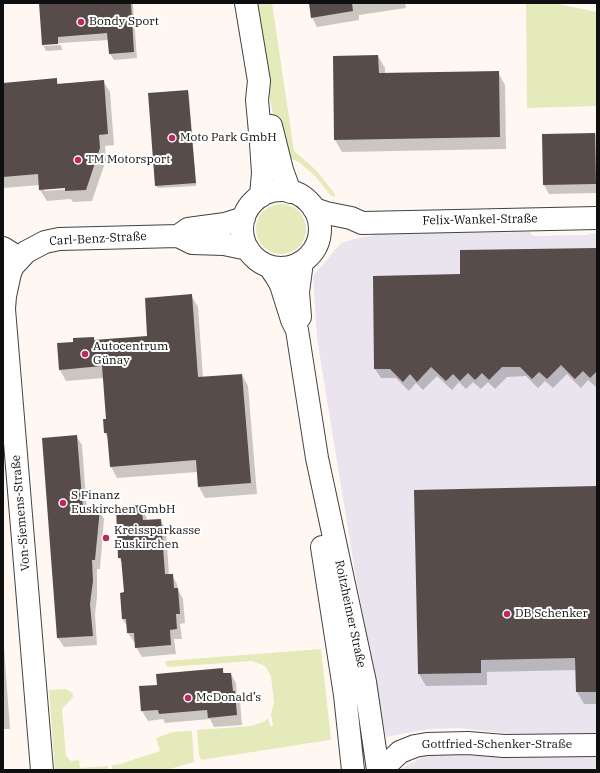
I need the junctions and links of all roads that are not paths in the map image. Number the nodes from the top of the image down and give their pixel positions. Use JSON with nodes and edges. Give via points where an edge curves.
{"nodes":[{"id":1,"x":246,"y":3,"type":"edge"},
{"id":2,"x":258,"y":81,"type":"junction"},
{"id":3,"x":290,"y":192,"type":"junction"},
{"id":4,"x":261,"y":196,"type":"junction"},
{"id":5,"x":314,"y":209,"type":"junction"},
{"id":6,"x":244,"y":218,"type":"junction"},
{"id":7,"x":597,"y":218,"type":"edge"},
{"id":8,"x":362,"y":223,"type":"junction"},
{"id":9,"x":178,"y":236,"type":"junction"},
{"id":10,"x":319,"y":238,"type":"junction"},
{"id":11,"x":248,"y":249,"type":"junction"},
{"id":12,"x":11,"y":253,"type":"edge"},
{"id":13,"x":302,"y":262,"type":"junction"},
{"id":14,"x":269,"y":266,"type":"junction"},
{"id":15,"x":297,"y":330,"type":"junction"},
{"id":16,"x":317,"y":458,"type":"junction"},
{"id":17,"x":597,"y":745,"type":"edge"},
{"id":18,"x":42,"y":770,"type":"edge"},
{"id":19,"x":353,"y":770,"type":"edge"},
{"id":20,"x":378,"y":770,"type":"edge"},
{"id":21,"x":381,"y":770,"type":"edge"}],
"edges":[{"from":1,"to":2,"type":"street"},
{"from":2,"to":3,"type":"street","via":[[266,98],[276,152]]},
{"from":2,"to":4,"type":"street","via":[[257,100],[263,173]]},
{"from":3,"to":4,"type":"street","via":[[275,191]]},
{"from":3,"to":5,"type":"street","via":[[303,198]]},
{"from":4,"to":6,"type":"street"},
{"from":5,"to":8,"type":"street","name":"Felix-Wankel-Straße"},
{"from":5,"to":10,"type":"street","via":[[319,223]]},
{"from":6,"to":9,"type":"street","name":"Carl-Benz-Straße","via":[[225,224],[188,229]]},
{"from":6,"to":11,"type":"street","via":[[242,232]]},
{"from":7,"to":8,"type":"street","name":"Felix-Wankel-Straße"},
{"from":8,"to":10,"type":"street","name":"Felix-Wankel-Straße","via":[[353,229]]},
{"from":9,"to":11,"type":"street","name":"Carl-Benz-Straße","via":[[192,242]]},
{"from":9,"to":12,"type":"street","name":"Carl-Benz-Straße","via":[[51,240],[26,252]]},
{"from":10,"to":13,"type":"street","via":[[313,252]]},
{"from":11,"to":14,"type":"street","via":[[257,260]]},
{"from":12,"to":18,"type":"street","name":"Von-Siemens-Straße","via":[[4,309]]},
{"from":13,"to":14,"type":"street","via":[[292,267]]},
{"from":13,"to":15,"type":"street","name":"Roitzheimer Straße","via":[[298,292],[300,320]]},
{"from":14,"to":15,"type":"street","name":"Roitzheimer Straße","via":[[281,285]]},
{"from":15,"to":16,"type":"street","name":"Roitzheimer Straße"},
{"from":16,"to":19,"type":"street","name":"Roitzheimer Straße","via":[[318,523],[345,695]]},
{"from":16,"to":20,"type":"street","name":"Roitzheimer Straße","via":[[365,682]]},
{"from":17,"to":21,"type":"street","name":"Gottfried-Schenker-Straße","via":[[427,744],[400,752]]}]}
